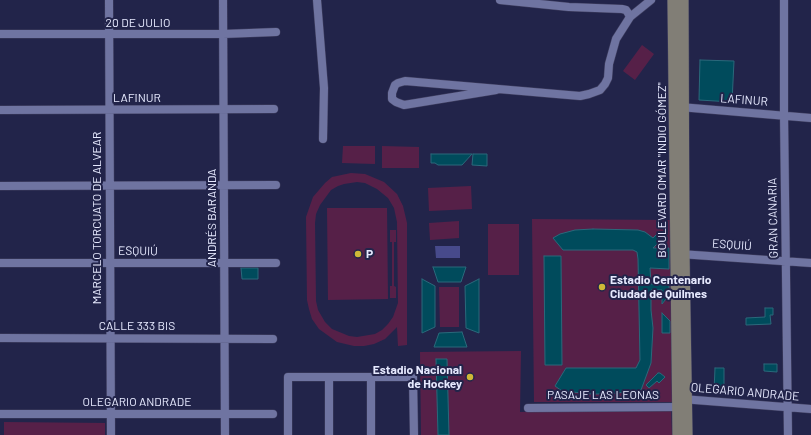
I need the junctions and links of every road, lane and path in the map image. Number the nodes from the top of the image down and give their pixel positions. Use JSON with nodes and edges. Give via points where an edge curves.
{"nodes":[{"id":1,"x":109,"y":0,"type":"edge"},
{"id":2,"x":223,"y":0,"type":"edge"},
{"id":3,"x":500,"y":0,"type":"edge"},
{"id":4,"x":651,"y":0,"type":"edge"},
{"id":5,"x":673,"y":0,"type":"edge"},
{"id":6,"x":683,"y":0,"type":"edge"},
{"id":7,"x":784,"y":0,"type":"edge"},
{"id":8,"x":318,"y":2,"type":"edge"},
{"id":9,"x":630,"y":17,"type":"junction"},
{"id":10,"x":276,"y":32,"type":"dead end"},
{"id":11,"x":0,"y":34,"type":"edge"},
{"id":12,"x":223,"y":34,"type":"junction"},
{"id":13,"x":109,"y":35,"type":"junction"},
{"id":14,"x":496,"y":90,"type":"junction"},
{"id":15,"x":680,"y":107,"type":"junction"},
{"id":16,"x":274,"y":109,"type":"dead end"},
{"id":17,"x":0,"y":110,"type":"edge"},
{"id":18,"x":108,"y":110,"type":"junction"},
{"id":19,"x":224,"y":110,"type":"junction"},
{"id":20,"x":784,"y":114,"type":"junction"},
{"id":21,"x":811,"y":118,"type":"edge"},
{"id":22,"x":323,"y":139,"type":"dead end"},
{"id":23,"x":276,"y":184,"type":"dead end"},
{"id":24,"x":0,"y":186,"type":"edge"},
{"id":25,"x":109,"y":186,"type":"junction"},
{"id":26,"x":224,"y":186,"type":"junction"},
{"id":27,"x":680,"y":254,"type":"junction"},
{"id":28,"x":785,"y":260,"type":"junction"},
{"id":29,"x":110,"y":262,"type":"junction"},
{"id":30,"x":0,"y":263,"type":"edge"},
{"id":31,"x":276,"y":263,"type":"dead end"},
{"id":32,"x":811,"y":263,"type":"edge"},
{"id":33,"x":224,"y":264,"type":"junction"},
{"id":34,"x":0,"y":338,"type":"edge"},
{"id":35,"x":110,"y":338,"type":"junction"},
{"id":36,"x":225,"y":339,"type":"junction"},
{"id":37,"x":273,"y":339,"type":"dead end"},
{"id":38,"x":329,"y":378,"type":"junction"},
{"id":39,"x":370,"y":378,"type":"junction"},
{"id":40,"x":680,"y":402,"type":"junction"},
{"id":41,"x":788,"y":407,"type":"junction"},
{"id":42,"x":528,"y":408,"type":"dead end"},
{"id":43,"x":811,"y":409,"type":"edge"},
{"id":44,"x":0,"y":414,"type":"edge"},
{"id":45,"x":110,"y":414,"type":"junction"},
{"id":46,"x":225,"y":414,"type":"junction"},
{"id":47,"x":274,"y":414,"type":"dead end"},
{"id":48,"x":111,"y":435,"type":"edge"},
{"id":49,"x":225,"y":435,"type":"edge"},
{"id":50,"x":288,"y":435,"type":"edge"},
{"id":51,"x":329,"y":435,"type":"edge"},
{"id":52,"x":371,"y":435,"type":"edge"},
{"id":53,"x":414,"y":435,"type":"edge"},
{"id":54,"x":678,"y":435,"type":"edge"},
{"id":55,"x":687,"y":435,"type":"edge"},
{"id":56,"x":788,"y":435,"type":"edge"}],
"edges":[{"from":1,"to":13,"type":"street","name":"MARCELO TORCUATO DE ALVEAR"},
{"from":2,"to":12,"type":"street","name":"ANDRÉS BARANDA"},
{"from":3,"to":9,"type":"street","via":[[622,9],[626,10]]},
{"from":4,"to":9,"type":"street"},
{"from":5,"to":15,"type":"main road","name":"BOULEVARD OMAR \"INDIO GÓMEZ\""},
{"from":6,"to":15,"type":"main road"},
{"from":7,"to":20,"type":"street","name":"GRAN CANARIA"},
{"from":8,"to":22,"type":"street","via":[[324,88]]},
{"from":9,"to":14,"type":"street","via":[[616,39],[608,78],[600,90],[580,96]]},
{"from":10,"to":12,"type":"street","name":"20 DE JULIO"},
{"from":11,"to":13,"type":"street","name":"20 DE JULIO"},
{"from":12,"to":13,"type":"street","name":"20 DE JULIO"},
{"from":12,"to":19,"type":"street","name":"ANDRÉS BARANDA"},
{"from":13,"to":18,"type":"street","name":"MARCELO TORCUATO DE ALVEAR"},
{"from":14,"to":14,"type":"street","via":[[405,81],[395,85],[392,99],[404,105]]},
{"from":15,"to":20,"type":"street","name":"LAFINUR"},
{"from":15,"to":27,"type":"main road","name":"BOULEVARD OMAR \"INDIO GÓMEZ\""},
{"from":16,"to":19,"type":"street","name":"LAFINUR"},
{"from":17,"to":18,"type":"street","name":"LAFINUR"},
{"from":18,"to":19,"type":"street","name":"LAFINUR"},
{"from":18,"to":25,"type":"street","name":"MARCELO TORCUATO DE ALVEAR"},
{"from":19,"to":26,"type":"street","name":"ANDRÉS BARANDA"},
{"from":20,"to":21,"type":"street","name":"LAFINUR"},
{"from":20,"to":28,"type":"street","name":"GRAN CANARIA"},
{"from":23,"to":26,"type":"street"},
{"from":24,"to":25,"type":"street"},
{"from":25,"to":26,"type":"street"},
{"from":25,"to":29,"type":"street","name":"MARCELO TORCUATO DE ALVEAR"},
{"from":26,"to":33,"type":"street","name":"ANDRÉS BARANDA"},
{"from":27,"to":28,"type":"street","name":"ESQUIÚ"},
{"from":27,"to":40,"type":"main road","name":"BOULEVARD OMAR \"INDIO GÓMEZ\""},
{"from":28,"to":32,"type":"street","name":"ESQUIÚ"},
{"from":28,"to":41,"type":"street","name":"GRAN CANARIA"},
{"from":29,"to":30,"type":"street","name":"ESQUIÚ"},
{"from":29,"to":33,"type":"street","name":"ESQUIÚ"},
{"from":29,"to":35,"type":"street","name":"MARCELO TORCUATO DE ALVEAR"},
{"from":31,"to":33,"type":"street","name":"ESQUIÚ"},
{"from":33,"to":36,"type":"street","name":"ANDRÉS BARANDA"},
{"from":34,"to":35,"type":"street","name":"CALLE 333 BIS"},
{"from":35,"to":36,"type":"street","name":"CALLE 333 BIS"},
{"from":35,"to":45,"type":"street","name":"MARCELO TORCUATO DE ALVEAR"},
{"from":36,"to":37,"type":"street","name":"CALLE 333 BIS"},
{"from":36,"to":46,"type":"street","name":"ANDRÉS BARANDA"},
{"from":38,"to":39,"type":"street"},
{"from":38,"to":50,"type":"street","via":[[288,377]]},
{"from":38,"to":51,"type":"street"},
{"from":39,"to":52,"type":"street"},
{"from":39,"to":53,"type":"street","via":[[413,377]]},
{"from":40,"to":41,"type":"street","name":"OLEGARIO ANDRADE"},
{"from":40,"to":42,"type":"street","name":"PASAJE LAS LEONAS"},
{"from":40,"to":54,"type":"main road","name":"BOULEVARD OMAR \"INDIO GÓMEZ\""},
{"from":40,"to":55,"type":"main road"},
{"from":41,"to":43,"type":"street","name":"OLEGARIO ANDRADE"},
{"from":41,"to":56,"type":"street","name":"GRAN CANARIA"},
{"from":44,"to":45,"type":"street","name":"OLEGARIO ANDRADE"},
{"from":45,"to":46,"type":"street","name":"OLEGARIO ANDRADE"},
{"from":45,"to":48,"type":"street","name":"MARCELO TORCUATO DE ALVEAR"},
{"from":46,"to":47,"type":"street","name":"OLEGARIO ANDRADE"},
{"from":46,"to":49,"type":"street","name":"ANDRÉS BARANDA"}]}
